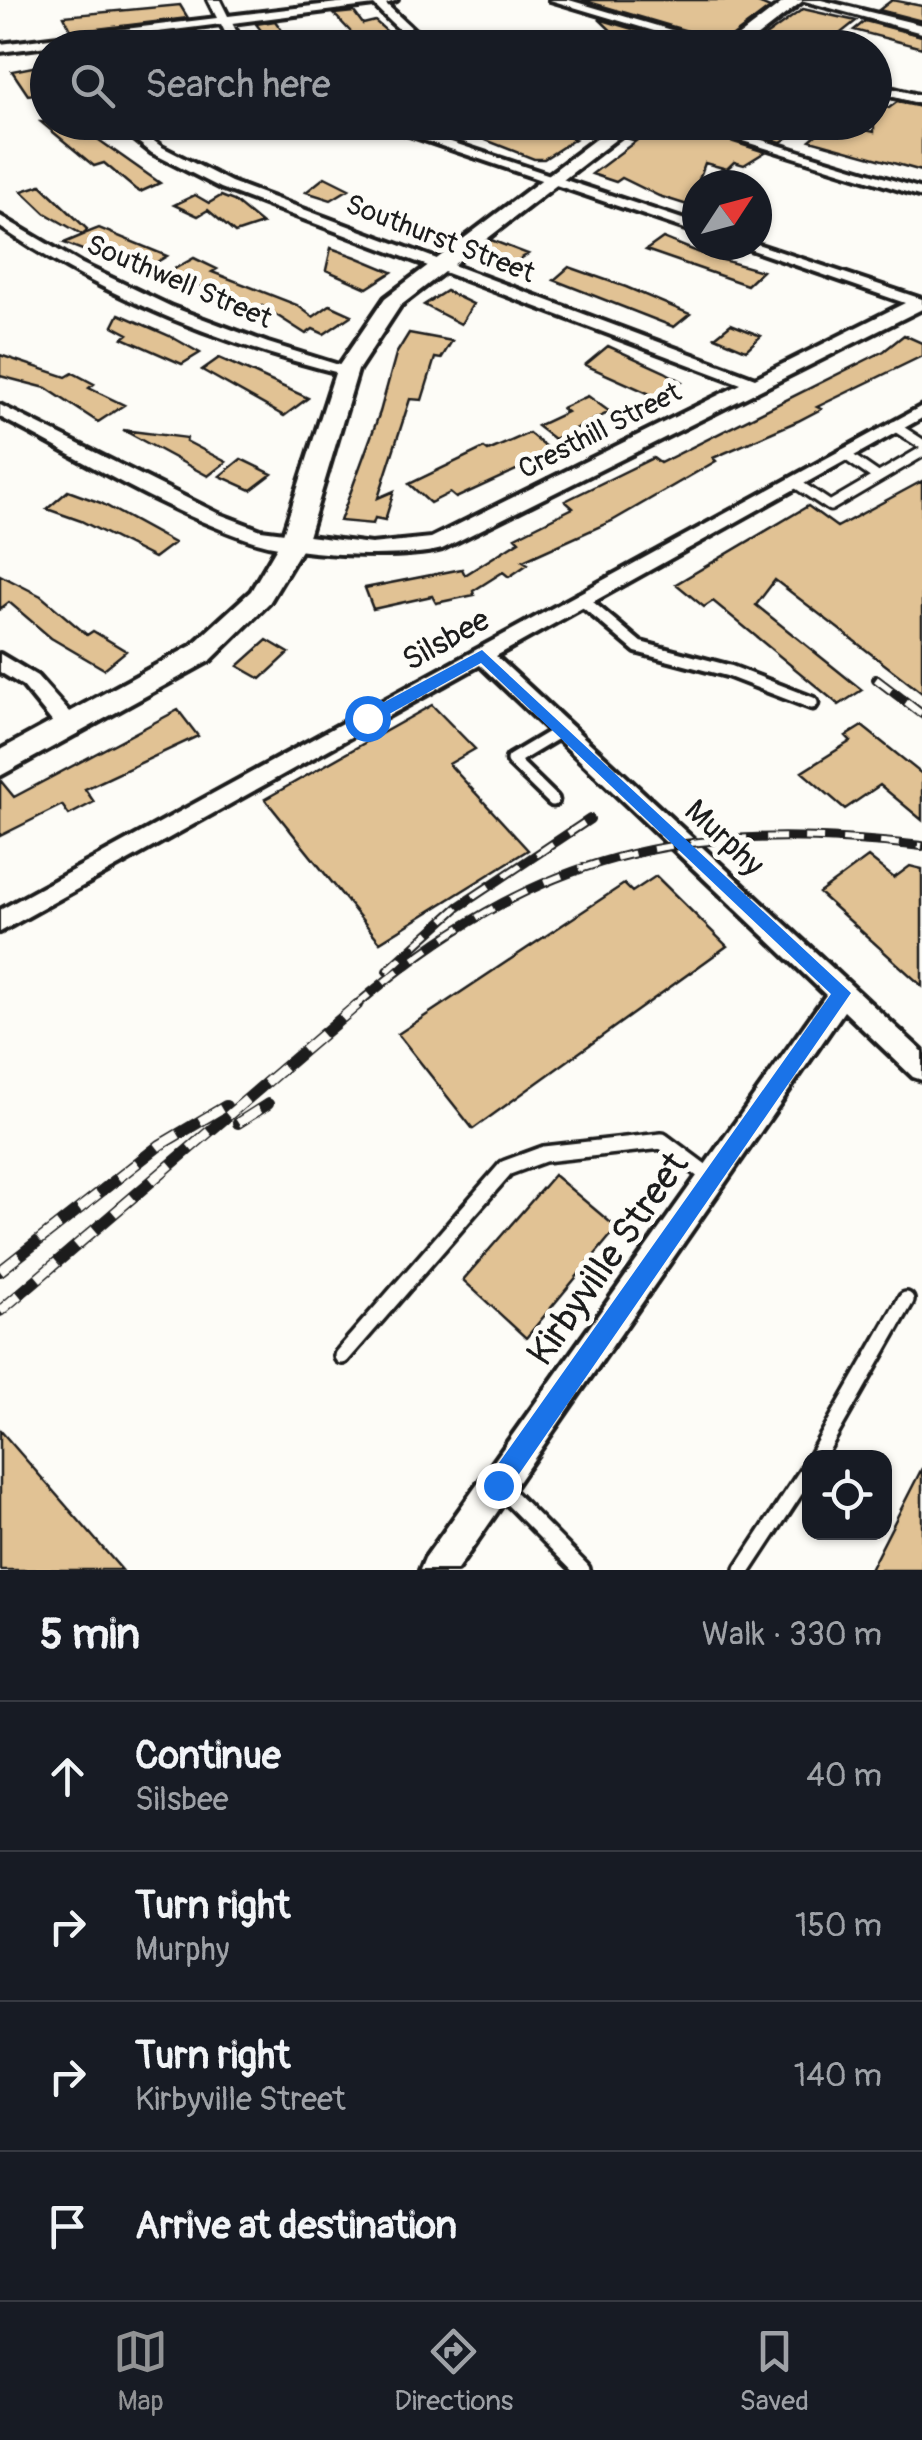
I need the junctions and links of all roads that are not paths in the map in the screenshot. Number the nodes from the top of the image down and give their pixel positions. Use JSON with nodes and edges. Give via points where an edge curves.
{"nodes":[{"id":1,"x":214,"y":0,"type":"edge"},
{"id":2,"x":556,"y":0,"type":"edge"},
{"id":3,"x":796,"y":0,"type":"edge"},
{"id":4,"x":806,"y":0,"type":"edge"},
{"id":5,"x":384,"y":1,"type":"edge"},
{"id":6,"x":222,"y":21,"type":"junction"},
{"id":7,"x":922,"y":28,"type":"edge"},
{"id":8,"x":158,"y":30,"type":"edge"},
{"id":9,"x":228,"y":30,"type":"edge"},
{"id":10,"x":408,"y":30,"type":"edge"},
{"id":11,"x":664,"y":30,"type":"edge"},
{"id":12,"x":754,"y":30,"type":"edge"},
{"id":13,"x":30,"y":46,"type":"edge"},
{"id":14,"x":0,"y":48,"type":"edge"},
{"id":15,"x":892,"y":92,"type":"edge"},
{"id":16,"x":922,"y":100,"type":"edge"},
{"id":17,"x":143,"y":140,"type":"edge"},
{"id":18,"x":429,"y":140,"type":"edge"},
{"id":19,"x":607,"y":140,"type":"edge"},
{"id":20,"x":747,"y":140,"type":"edge"},
{"id":21,"x":552,"y":182,"type":"junction"},
{"id":22,"x":922,"y":193,"type":"edge"},
{"id":23,"x":0,"y":220,"type":"edge"},
{"id":24,"x":682,"y":224,"type":"edge"},
{"id":25,"x":772,"y":254,"type":"edge"},
{"id":26,"x":437,"y":265,"type":"junction"},
{"id":27,"x":920,"y":303,"type":"edge"},
{"id":28,"x":347,"y":370,"type":"junction"},
{"id":29,"x":753,"y":383,"type":"junction"},
{"id":30,"x":0,"y":410,"type":"edge"},
{"id":31,"x":922,"y":411,"type":"edge"},
{"id":32,"x":894,"y":426,"type":"junction"},
{"id":33,"x":922,"y":444,"type":"edge"},
{"id":34,"x":922,"y":452,"type":"edge"},
{"id":35,"x":844,"y":454,"type":"junction"},
{"id":36,"x":876,"y":476,"type":"junction"},
{"id":37,"x":794,"y":482,"type":"junction"},
{"id":38,"x":294,"y":540,"type":"junction"},
{"id":39,"x":582,"y":598,"type":"junction"},
{"id":40,"x":482,"y":655,"type":"junction"},
{"id":41,"x":0,"y":662,"type":"edge"},
{"id":42,"x":812,"y":703,"type":"dead end"},
{"id":43,"x":70,"y":728,"type":"junction"},
{"id":44,"x":562,"y":730,"type":"junction"},
{"id":45,"x":0,"y":764,"type":"edge"},
{"id":46,"x":553,"y":800,"type":"dead end"},
{"id":47,"x":0,"y":922,"type":"edge"},
{"id":48,"x":842,"y":993,"type":"junction"},
{"id":49,"x":922,"y":1068,"type":"edge"},
{"id":50,"x":713,"y":1179,"type":"junction"},
{"id":51,"x":906,"y":1300,"type":"dead end"},
{"id":52,"x":342,"y":1356,"type":"dead end"},
{"id":53,"x":821,"y":1450,"type":"edge"},
{"id":54,"x":802,"y":1480,"type":"edge"},
{"id":55,"x":498,"y":1485,"type":"junction"},
{"id":56,"x":437,"y":1570,"type":"edge"},
{"id":57,"x":582,"y":1570,"type":"edge"},
{"id":58,"x":743,"y":1570,"type":"edge"}],
"edges":[{"from":1,"to":6,"type":"street"},
{"from":2,"to":11,"type":"street"},
{"from":3,"to":12,"type":"street"},
{"from":4,"to":7,"type":"street"},
{"from":5,"to":6,"type":"street"},
{"from":5,"to":10,"type":"street"},
{"from":6,"to":8,"type":"street"},
{"from":6,"to":9,"type":"street"},
{"from":13,"to":14,"type":"street"},
{"from":15,"to":16,"type":"street"},
{"from":17,"to":26,"type":"street","name":"Southurst Street","via":[[226,185]]},
{"from":18,"to":21,"type":"street"},
{"from":19,"to":21,"type":"street"},
{"from":20,"to":22,"type":"street"},
{"from":21,"to":24,"type":"street"},
{"from":21,"to":26,"type":"street"},
{"from":23,"to":28,"type":"street","name":"Southwell Street","via":[[52,254],[142,296],[299,360]]},
{"from":25,"to":27,"type":"street"},
{"from":26,"to":28,"type":"street","via":[[392,302]]},
{"from":26,"to":29,"type":"street","name":"Southurst Street"},
{"from":27,"to":29,"type":"street","name":"Cresthill Street"},
{"from":28,"to":38,"type":"street"},
{"from":29,"to":38,"type":"street","name":"Cresthill Street","via":[[436,544],[372,550]]},
{"from":30,"to":38,"type":"street","name":"Cresthill Street","via":[[212,518],[258,536]]},
{"from":31,"to":32,"type":"street","name":"Silsbee"},
{"from":32,"to":33,"type":"lane"},
{"from":32,"to":35,"type":"street","name":"Silsbee"},
{"from":34,"to":36,"type":"lane"},
{"from":35,"to":36,"type":"lane"},
{"from":35,"to":37,"type":"street","name":"Silsbee"},
{"from":36,"to":37,"type":"lane","via":[[830,506]]},
{"from":37,"to":39,"type":"street","name":"Silsbee"},
{"from":38,"to":43,"type":"street","via":[[260,597],[201,653]]},
{"from":39,"to":40,"type":"street","name":"Silsbee"},
{"from":39,"to":42,"type":"lane","via":[[638,647]]},
{"from":40,"to":44,"type":"street","name":"Murphy"},
{"from":40,"to":47,"type":"street","name":"Silsbee"},
{"from":41,"to":43,"type":"street","via":[[30,681]]},
{"from":43,"to":45,"type":"street"},
{"from":44,"to":46,"type":"lane","via":[[512,760]]},
{"from":44,"to":48,"type":"street","name":"Murphy"},
{"from":48,"to":49,"type":"street","name":"Murphy"},
{"from":48,"to":50,"type":"street","name":"Kirbyville Street"},
{"from":50,"to":52,"type":"lane","via":[[662,1141],[544,1154],[506,1168]]},
{"from":50,"to":55,"type":"street","name":"Kirbyville Street"},
{"from":51,"to":53,"type":"lane"},
{"from":54,"to":58,"type":"lane"},
{"from":55,"to":56,"type":"street","name":"Kirbyville Street"},
{"from":55,"to":57,"type":"lane"}]}
